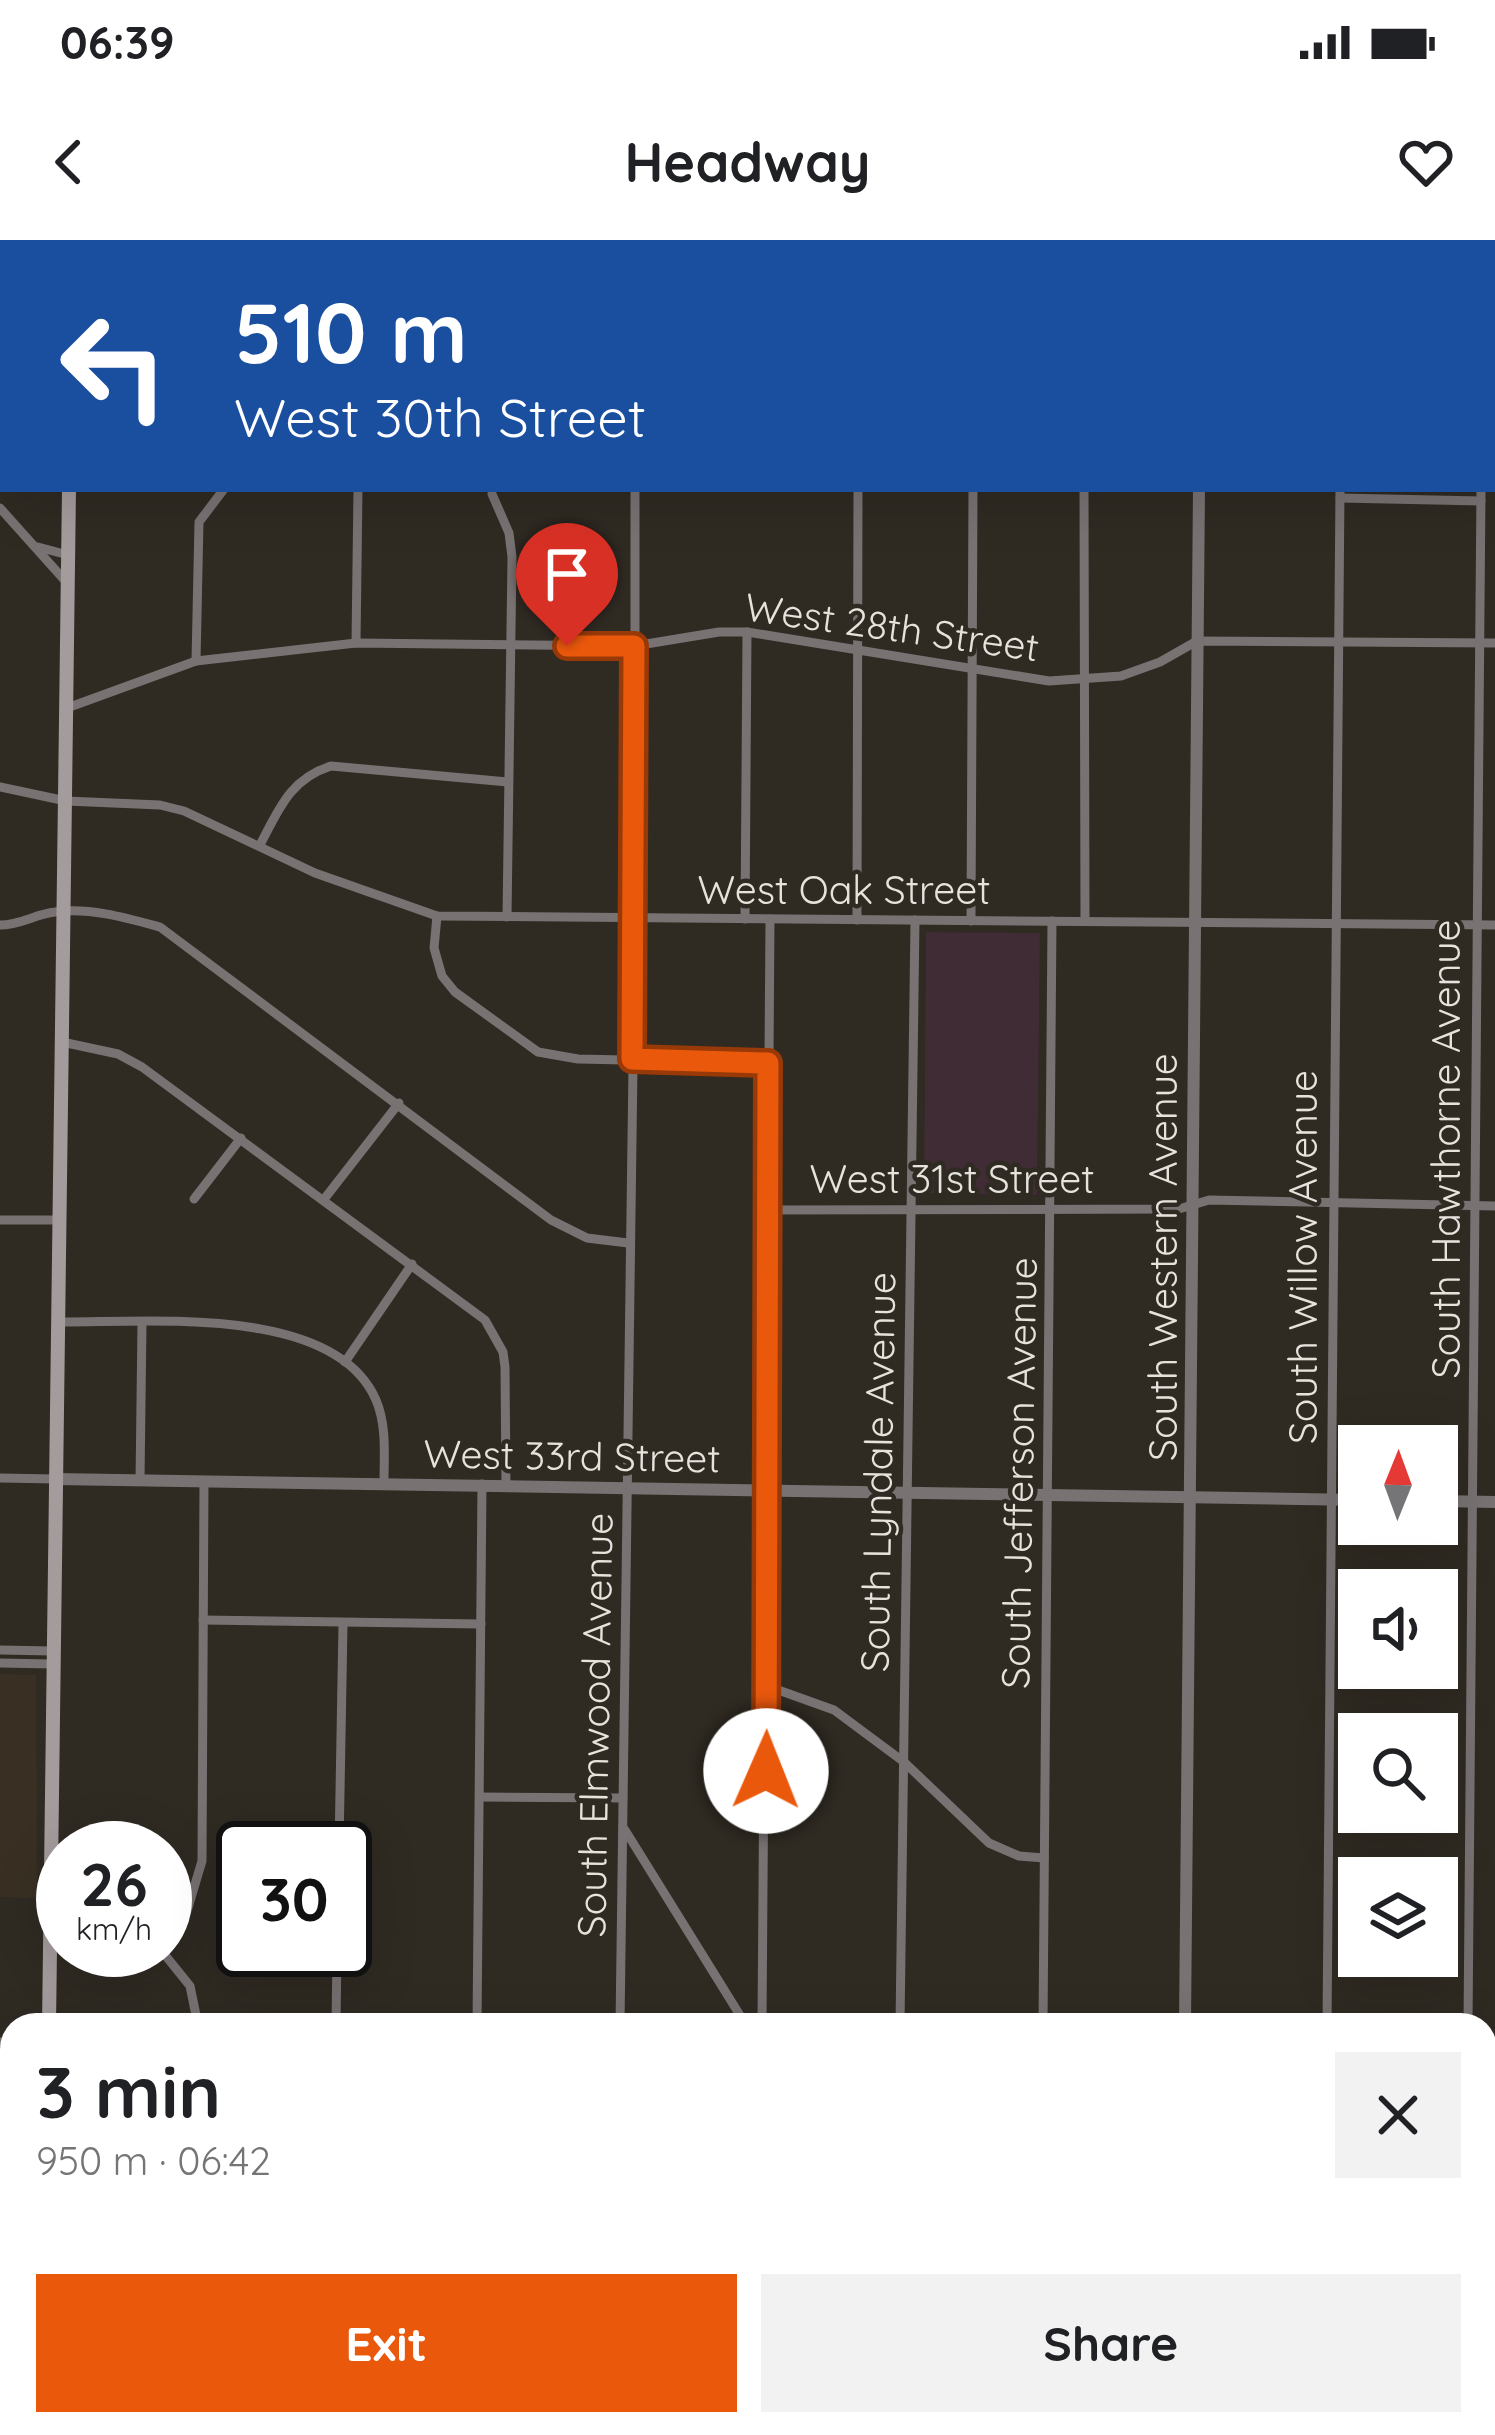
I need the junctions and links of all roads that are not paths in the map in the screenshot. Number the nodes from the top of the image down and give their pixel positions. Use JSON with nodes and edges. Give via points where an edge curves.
{"nodes":[{"id":1,"x":69,"y":492,"type":"edge"},
{"id":2,"x":217,"y":492,"type":"edge"},
{"id":3,"x":358,"y":492,"type":"edge"},
{"id":4,"x":490,"y":492,"type":"edge"},
{"id":5,"x":635,"y":492,"type":"edge"},
{"id":6,"x":859,"y":492,"type":"edge"},
{"id":7,"x":973,"y":492,"type":"edge"},
{"id":8,"x":1084,"y":492,"type":"edge"},
{"id":9,"x":1199,"y":492,"type":"edge"},
{"id":10,"x":1340,"y":494,"type":"edge"},
{"id":11,"x":1481,"y":495,"type":"edge"},
{"id":12,"x":0,"y":508,"type":"edge"},
{"id":13,"x":38,"y":547,"type":"junction"},
{"id":14,"x":68,"y":555,"type":"junction"},
{"id":15,"x":68,"y":584,"type":"junction"},
{"id":16,"x":747,"y":632,"type":"junction"},
{"id":17,"x":1197,"y":641,"type":"junction"},
{"id":18,"x":1337,"y":642,"type":"junction"},
{"id":19,"x":356,"y":643,"type":"junction"},
{"id":20,"x":1480,"y":643,"type":"junction"},
{"id":21,"x":1495,"y":643,"type":"edge"},
{"id":22,"x":509,"y":646,"type":"junction"},
{"id":23,"x":634,"y":646,"type":"junction"},
{"id":24,"x":857,"y":648,"type":"junction"},
{"id":25,"x":196,"y":661,"type":"junction"},
{"id":26,"x":971,"y":667,"type":"junction"},
{"id":27,"x":1084,"y":680,"type":"junction"},
{"id":28,"x":68,"y":708,"type":"junction"},
{"id":29,"x":508,"y":782,"type":"junction"},
{"id":30,"x":0,"y":787,"type":"edge"},
{"id":31,"x":66,"y":801,"type":"junction"},
{"id":32,"x":260,"y":845,"type":"junction"},
{"id":33,"x":64,"y":910,"type":"junction"},
{"id":34,"x":437,"y":916,"type":"junction"},
{"id":35,"x":507,"y":917,"type":"junction"},
{"id":36,"x":634,"y":918,"type":"junction"},
{"id":37,"x":745,"y":919,"type":"junction"},
{"id":38,"x":770,"y":919,"type":"junction"},
{"id":39,"x":857,"y":920,"type":"junction"},
{"id":40,"x":915,"y":920,"type":"junction"},
{"id":41,"x":971,"y":921,"type":"junction"},
{"id":42,"x":1052,"y":921,"type":"junction"},
{"id":43,"x":1084,"y":922,"type":"junction"},
{"id":44,"x":1195,"y":922,"type":"junction"},
{"id":45,"x":1335,"y":923,"type":"junction"},
{"id":46,"x":0,"y":925,"type":"edge"},
{"id":47,"x":1477,"y":925,"type":"junction"},
{"id":48,"x":1495,"y":925,"type":"edge"},
{"id":49,"x":62,"y":1042,"type":"junction"},
{"id":50,"x":632,"y":1059,"type":"junction"},
{"id":51,"x":768,"y":1063,"type":"junction"},
{"id":52,"x":399,"y":1103,"type":"junction"},
{"id":53,"x":241,"y":1138,"type":"junction"},
{"id":54,"x":325,"y":1198,"type":"junction"},
{"id":55,"x":194,"y":1199,"type":"dead end"},
{"id":56,"x":1334,"y":1202,"type":"junction"},
{"id":57,"x":1194,"y":1204,"type":"junction"},
{"id":58,"x":1477,"y":1205,"type":"junction"},
{"id":59,"x":1495,"y":1206,"type":"edge"},
{"id":60,"x":911,"y":1208,"type":"junction"},
{"id":61,"x":1051,"y":1209,"type":"junction"},
{"id":62,"x":768,"y":1210,"type":"junction"},
{"id":63,"x":0,"y":1220,"type":"edge"},
{"id":64,"x":59,"y":1220,"type":"junction"},
{"id":65,"x":628,"y":1243,"type":"junction"},
{"id":66,"x":412,"y":1264,"type":"junction"},
{"id":67,"x":57,"y":1322,"type":"junction"},
{"id":68,"x":142,"y":1323,"type":"junction"},
{"id":69,"x":345,"y":1362,"type":"junction"},
{"id":70,"x":0,"y":1478,"type":"edge"},
{"id":71,"x":56,"y":1479,"type":"junction"},
{"id":72,"x":140,"y":1480,"type":"junction"},
{"id":73,"x":204,"y":1481,"type":"junction"},
{"id":74,"x":384,"y":1483,"type":"junction"},
{"id":75,"x":482,"y":1484,"type":"junction"},
{"id":76,"x":506,"y":1485,"type":"junction"},
{"id":77,"x":628,"y":1487,"type":"junction"},
{"id":78,"x":767,"y":1489,"type":"junction"},
{"id":79,"x":909,"y":1492,"type":"junction"},
{"id":80,"x":1050,"y":1494,"type":"junction"},
{"id":81,"x":1192,"y":1496,"type":"junction"},
{"id":82,"x":1331,"y":1499,"type":"junction"},
{"id":83,"x":1338,"y":1499,"type":"edge"},
{"id":84,"x":1458,"y":1502,"type":"edge"},
{"id":85,"x":1474,"y":1502,"type":"junction"},
{"id":86,"x":1495,"y":1502,"type":"edge"},
{"id":87,"x":203,"y":1620,"type":"junction"},
{"id":88,"x":344,"y":1624,"type":"junction"},
{"id":89,"x":481,"y":1624,"type":"junction"},
{"id":90,"x":0,"y":1650,"type":"edge"},
{"id":91,"x":53,"y":1658,"type":"junction"},
{"id":92,"x":0,"y":1663,"type":"edge"},
{"id":93,"x":767,"y":1686,"type":"junction"},
{"id":94,"x":904,"y":1762,"type":"junction"},
{"id":95,"x":481,"y":1797,"type":"junction"},
{"id":96,"x":623,"y":1798,"type":"junction"},
{"id":97,"x":55,"y":1821,"type":"edge"},
{"id":98,"x":340,"y":1821,"type":"edge"},
{"id":99,"x":625,"y":1830,"type":"junction"},
{"id":100,"x":1044,"y":1858,"type":"junction"},
{"id":101,"x":192,"y":1894,"type":"edge"},
{"id":102,"x":52,"y":1977,"type":"edge"},
{"id":103,"x":182,"y":1977,"type":"edge"},
{"id":104,"x":336,"y":1977,"type":"edge"},
{"id":105,"x":50,"y":2013,"type":"edge"},
{"id":106,"x":196,"y":2013,"type":"edge"},
{"id":107,"x":335,"y":2013,"type":"edge"},
{"id":108,"x":477,"y":2013,"type":"edge"},
{"id":109,"x":620,"y":2013,"type":"edge"},
{"id":110,"x":739,"y":2013,"type":"edge"},
{"id":111,"x":762,"y":2013,"type":"edge"},
{"id":112,"x":900,"y":2013,"type":"edge"},
{"id":113,"x":1042,"y":2013,"type":"edge"},
{"id":114,"x":1185,"y":2013,"type":"edge"},
{"id":115,"x":1327,"y":2013,"type":"edge"},
{"id":116,"x":1468,"y":2013,"type":"edge"}],
"edges":[{"from":1,"to":14,"type":"main road"},
{"from":2,"to":25,"type":"street","via":[[200,522]]},
{"from":3,"to":19,"type":"street"},
{"from":4,"to":22,"type":"street","via":[[512,557]]},
{"from":5,"to":23,"type":"street","name":"South Elmwood Avenue"},
{"from":6,"to":24,"type":"street"},
{"from":7,"to":26,"type":"street"},
{"from":8,"to":27,"type":"street"},
{"from":9,"to":17,"type":"street","name":"South Western Avenue"},
{"from":10,"to":11,"type":"street"},
{"from":10,"to":18,"type":"street","name":"South Willow Avenue"},
{"from":11,"to":20,"type":"street","name":"South Hawthorne Avenue"},
{"from":12,"to":13,"type":"street"},
{"from":13,"to":14,"type":"street"},
{"from":13,"to":15,"type":"street"},
{"from":14,"to":15,"type":"main road"},
{"from":15,"to":28,"type":"main road"},
{"from":16,"to":23,"type":"street","name":"West 28th Street"},
{"from":16,"to":24,"type":"street","name":"West 28th Street"},
{"from":16,"to":37,"type":"street"},
{"from":17,"to":18,"type":"street","name":"West 28th Street"},
{"from":17,"to":27,"type":"street","name":"West 28th Street","via":[[1140,670]]},
{"from":17,"to":44,"type":"street","name":"South Western Avenue"},
{"from":18,"to":20,"type":"street","name":"West 28th Street"},
{"from":18,"to":45,"type":"street","name":"South Willow Avenue"},
{"from":19,"to":22,"type":"street","name":"West 28th Street"},
{"from":19,"to":25,"type":"street","name":"West 28th Street"},
{"from":20,"to":21,"type":"street","name":"West 28th Street"},
{"from":20,"to":47,"type":"street","name":"South Hawthorne Avenue"},
{"from":22,"to":23,"type":"street","name":"West 28th Street"},
{"from":22,"to":29,"type":"street"},
{"from":23,"to":36,"type":"street","name":"South Elmwood Avenue"},
{"from":24,"to":26,"type":"street","name":"West 28th Street"},
{"from":24,"to":39,"type":"street"},
{"from":25,"to":28,"type":"street","name":"West 28th Street"},
{"from":26,"to":27,"type":"street","name":"West 28th Street"},
{"from":26,"to":41,"type":"street"},
{"from":27,"to":43,"type":"street"},
{"from":28,"to":31,"type":"main road"},
{"from":29,"to":32,"type":"street","via":[[331,766],[291,789]]},
{"from":29,"to":35,"type":"street"},
{"from":30,"to":31,"type":"street","name":"West Oak Street"},
{"from":31,"to":32,"type":"street","name":"West Oak Street","via":[[160,805]]},
{"from":31,"to":33,"type":"main road"},
{"from":32,"to":34,"type":"street","name":"West Oak Street"},
{"from":33,"to":46,"type":"street"},
{"from":33,"to":49,"type":"main road"},
{"from":33,"to":52,"type":"street","via":[[160,927]]},
{"from":34,"to":35,"type":"street","name":"West Oak Street"},
{"from":34,"to":50,"type":"street","via":[[442,976],[523,1044],[554,1057]]},
{"from":35,"to":36,"type":"street","name":"West Oak Street"},
{"from":36,"to":37,"type":"street","name":"West Oak Street"},
{"from":36,"to":50,"type":"street","name":"South Elmwood Avenue"},
{"from":37,"to":38,"type":"street","name":"West Oak Street"},
{"from":38,"to":39,"type":"street","name":"West Oak Street"},
{"from":38,"to":51,"type":"street"},
{"from":39,"to":40,"type":"street","name":"West Oak Street"},
{"from":40,"to":41,"type":"street","name":"West Oak Street"},
{"from":40,"to":60,"type":"street","name":"South Lyndale Avenue"},
{"from":41,"to":42,"type":"street","name":"West Oak Street"},
{"from":42,"to":43,"type":"street","name":"West Oak Street"},
{"from":42,"to":61,"type":"street","name":"South Jefferson Avenue"},
{"from":43,"to":44,"type":"street","name":"West Oak Street"},
{"from":44,"to":45,"type":"street","name":"West Oak Street"},
{"from":44,"to":57,"type":"street","name":"South Western Avenue"},
{"from":45,"to":47,"type":"street","name":"West Oak Street"},
{"from":45,"to":56,"type":"street","name":"South Willow Avenue"},
{"from":47,"to":48,"type":"street","name":"West Oak Street"},
{"from":47,"to":58,"type":"street","name":"South Hawthorne Avenue"},
{"from":49,"to":53,"type":"street","via":[[130,1060]]},
{"from":49,"to":64,"type":"main road"},
{"from":50,"to":51,"type":"street"},
{"from":50,"to":65,"type":"street","name":"South Elmwood Avenue"},
{"from":51,"to":62,"type":"street"},
{"from":52,"to":54,"type":"street"},
{"from":52,"to":65,"type":"street","via":[[570,1232]]},
{"from":53,"to":54,"type":"street"},
{"from":53,"to":55,"type":"street"},
{"from":54,"to":66,"type":"street"},
{"from":56,"to":57,"type":"street","name":"West 31st Street"},
{"from":56,"to":58,"type":"street","name":"West 31st Street"},
{"from":56,"to":82,"type":"street","name":"South Willow Avenue"},
{"from":57,"to":61,"type":"street","name":"West 31st Street"},
{"from":57,"to":81,"type":"street","name":"South Western Avenue"},
{"from":58,"to":59,"type":"street","name":"West 31st Street"},
{"from":58,"to":85,"type":"street","name":"South Hawthorne Avenue"},
{"from":60,"to":61,"type":"street","name":"West 31st Street"},
{"from":60,"to":62,"type":"street","name":"West 31st Street"},
{"from":60,"to":79,"type":"street","name":"South Lyndale Avenue"},
{"from":61,"to":80,"type":"street","name":"South Jefferson Avenue"},
{"from":62,"to":78,"type":"street"},
{"from":63,"to":64,"type":"street"},
{"from":64,"to":67,"type":"main road"},
{"from":65,"to":77,"type":"street","name":"South Elmwood Avenue"},
{"from":66,"to":69,"type":"street"},
{"from":66,"to":76,"type":"street","via":[[485,1320],[503,1352]]},
{"from":67,"to":68,"type":"street"},
{"from":67,"to":71,"type":"main road"},
{"from":68,"to":69,"type":"street","via":[[291,1333]]},
{"from":68,"to":72,"type":"street"},
{"from":69,"to":74,"type":"street","via":[[381,1413]]},
{"from":70,"to":71,"type":"street","name":"West 33rd Street"},
{"from":71,"to":72,"type":"street","name":"West 33rd Street"},
{"from":71,"to":91,"type":"main road"},
{"from":72,"to":73,"type":"street","name":"West 33rd Street"},
{"from":73,"to":74,"type":"street","name":"West 33rd Street"},
{"from":73,"to":87,"type":"street"},
{"from":74,"to":75,"type":"street","name":"West 33rd Street"},
{"from":75,"to":76,"type":"street","name":"West 33rd Street"},
{"from":75,"to":89,"type":"street"},
{"from":76,"to":77,"type":"street","name":"West 33rd Street"},
{"from":77,"to":78,"type":"street","name":"West 33rd Street"},
{"from":77,"to":96,"type":"street","name":"South Elmwood Avenue"},
{"from":78,"to":79,"type":"street","name":"West 33rd Street"},
{"from":78,"to":93,"type":"street"},
{"from":79,"to":80,"type":"street","name":"West 33rd Street"},
{"from":79,"to":94,"type":"street","name":"South Lyndale Avenue"},
{"from":80,"to":81,"type":"street","name":"West 33rd Street"},
{"from":80,"to":100,"type":"street","name":"South Jefferson Avenue"},
{"from":81,"to":82,"type":"street","name":"West 33rd Street"},
{"from":81,"to":114,"type":"street","name":"South Western Avenue"},
{"from":82,"to":83,"type":"street","name":"West 33rd Street"},
{"from":82,"to":115,"type":"street","name":"South Willow Avenue"},
{"from":84,"to":85,"type":"street"},
{"from":85,"to":86,"type":"street"},
{"from":85,"to":116,"type":"street","name":"South Hawthorne Avenue"},
{"from":87,"to":88,"type":"street"},
{"from":87,"to":101,"type":"street","via":[[202,1861]]},
{"from":88,"to":89,"type":"street"},
{"from":88,"to":98,"type":"street"},
{"from":89,"to":95,"type":"street"},
{"from":90,"to":91,"type":"street"},
{"from":91,"to":92,"type":"street"},
{"from":91,"to":97,"type":"main road"},
{"from":93,"to":94,"type":"street","via":[[834,1710]]},
{"from":93,"to":111,"type":"street"},
{"from":94,"to":100,"type":"street","via":[[989,1843]]},
{"from":94,"to":112,"type":"street","name":"South Lyndale Avenue"},
{"from":95,"to":96,"type":"street"},
{"from":95,"to":108,"type":"street"},
{"from":96,"to":99,"type":"street","name":"South Elmwood Avenue"},
{"from":99,"to":109,"type":"street","name":"South Elmwood Avenue"},
{"from":99,"to":110,"type":"street"},
{"from":100,"to":113,"type":"street","name":"South Jefferson Avenue"},
{"from":102,"to":105,"type":"main road"},
{"from":103,"to":106,"type":"street"},
{"from":104,"to":107,"type":"street"}]}
